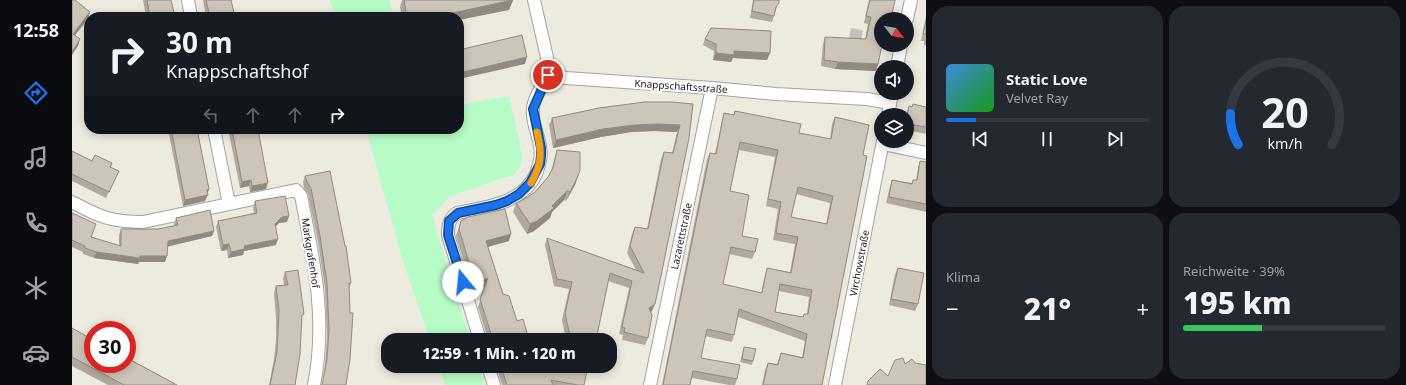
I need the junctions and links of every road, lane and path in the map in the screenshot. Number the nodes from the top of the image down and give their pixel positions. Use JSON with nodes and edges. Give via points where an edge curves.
{"nodes":[{"id":1,"x":188,"y":0,"type":"edge"},
{"id":2,"x":534,"y":0,"type":"edge"},
{"id":3,"x":910,"y":0,"type":"edge"},
{"id":4,"x":190,"y":12,"type":"edge"},
{"id":5,"x":908,"y":12,"type":"edge"},
{"id":6,"x":548,"y":75,"type":"junction"},
{"id":7,"x":712,"y":88,"type":"junction"},
{"id":8,"x":890,"y":104,"type":"edge"},
{"id":9,"x":215,"y":134,"type":"edge"},
{"id":10,"x":882,"y":148,"type":"edge"},
{"id":11,"x":904,"y":148,"type":"edge"},
{"id":12,"x":926,"y":153,"type":"edge"},
{"id":13,"x":72,"y":202,"type":"edge"},
{"id":14,"x":229,"y":204,"type":"junction"},
{"id":15,"x":478,"y":333,"type":"edge"},
{"id":16,"x":490,"y":373,"type":"edge"},
{"id":17,"x":314,"y":385,"type":"edge"},
{"id":18,"x":494,"y":385,"type":"edge"},
{"id":19,"x":650,"y":385,"type":"edge"},
{"id":20,"x":835,"y":385,"type":"edge"}],
"edges":[{"from":1,"to":4,"type":"street"},
{"from":2,"to":6,"type":"street","via":[[548,62]]},
{"from":3,"to":5,"type":"street"},
{"from":6,"to":7,"type":"street","name":"Knappschaftsstraße"},
{"from":6,"to":15,"type":"street","via":[[533,109],[541,156],[540,164],[530,183],[519,194],[502,203],[458,213],[449,221],[448,235]]},
{"from":7,"to":8,"type":"street","name":"Knappschaftsstraße","via":[[867,99]]},
{"from":7,"to":19,"type":"street","name":"Lazarettstraße"},
{"from":9,"to":14,"type":"street"},
{"from":10,"to":20,"type":"street","name":"Virchowstraße"},
{"from":11,"to":12,"type":"street"},
{"from":13,"to":14,"type":"street","name":"Markgrafenhof","via":[[104,218],[125,222],[143,222]]},
{"from":14,"to":17,"type":"street","name":"Markgrafenhof","via":[[293,190],[301,196],[315,264],[320,329]]},
{"from":16,"to":18,"type":"street"}]}
